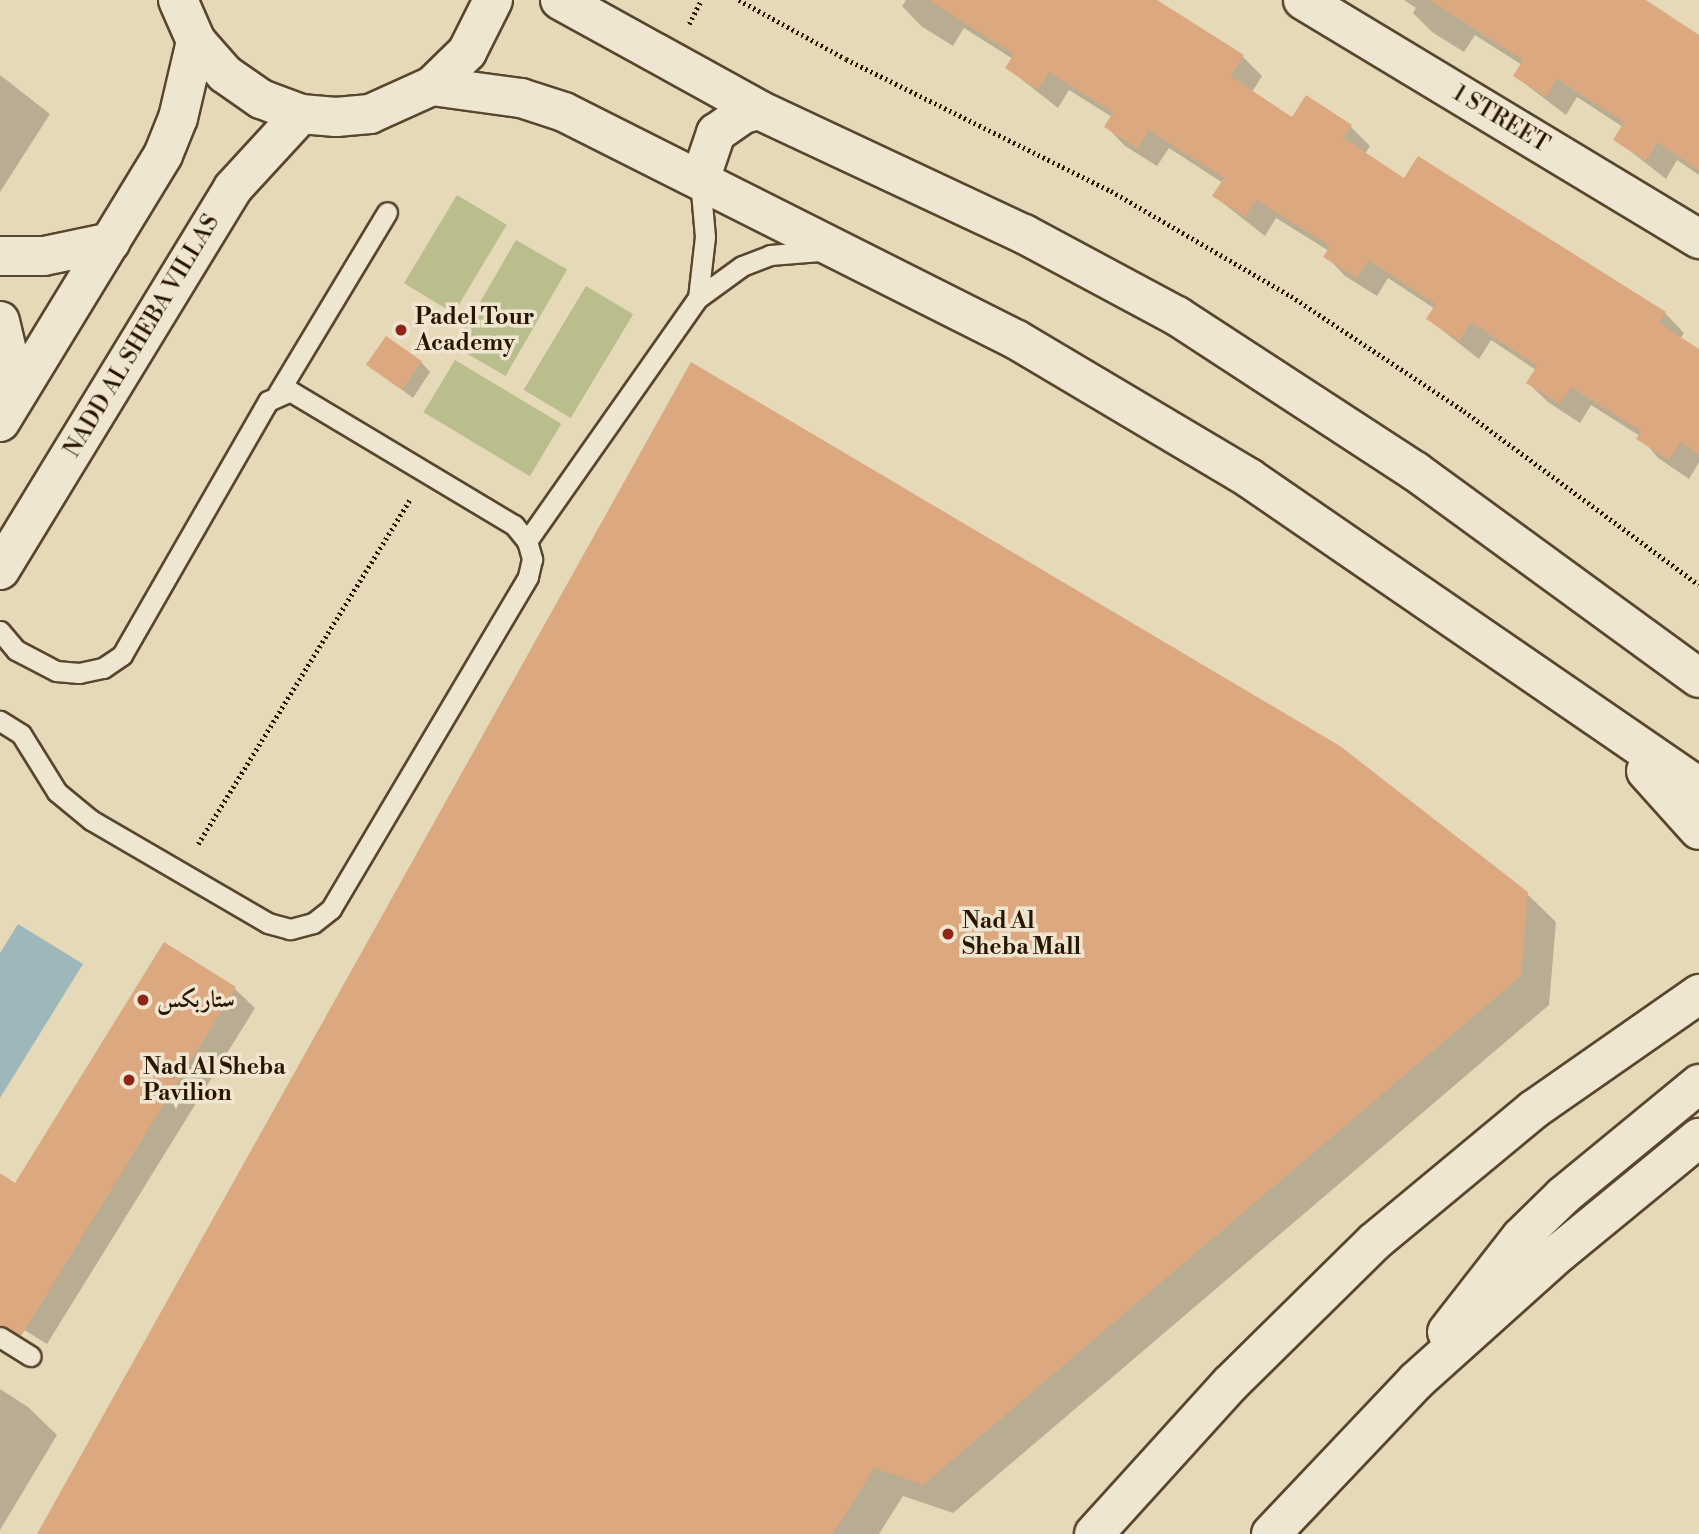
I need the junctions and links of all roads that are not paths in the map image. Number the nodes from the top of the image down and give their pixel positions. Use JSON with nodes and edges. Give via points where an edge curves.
{"nodes":[{"id":1,"x":178,"y":0,"type":"edge"},
{"id":2,"x":493,"y":0,"type":"edge"},
{"id":3,"x":559,"y":0,"type":"edge"},
{"id":4,"x":1303,"y":0,"type":"edge"},
{"id":5,"x":196,"y":41,"type":"junction"},
{"id":6,"x":432,"y":86,"type":"junction"},
{"id":7,"x":717,"y":88,"type":"junction"},
{"id":8,"x":759,"y":110,"type":"junction"},
{"id":9,"x":301,"y":114,"type":"junction"},
{"id":10,"x":700,"y":180,"type":"junction"},
{"id":11,"x":387,"y":212,"type":"dead end"},
{"id":12,"x":1024,"y":234,"type":"junction"},
{"id":13,"x":1699,"y":239,"type":"edge"},
{"id":14,"x":111,"y":242,"type":"junction"},
{"id":15,"x":0,"y":256,"type":"edge"},
{"id":16,"x":859,"y":260,"type":"junction"},
{"id":17,"x":698,"y":298,"type":"junction"},
{"id":18,"x":0,"y":321,"type":"edge"},
{"id":19,"x":278,"y":393,"type":"junction"},
{"id":20,"x":9,"y":408,"type":"edge"},
{"id":21,"x":527,"y":541,"type":"junction"},
{"id":22,"x":0,"y":570,"type":"edge"},
{"id":23,"x":0,"y":631,"type":"edge"},
{"id":24,"x":1699,"y":677,"type":"edge"},
{"id":25,"x":1555,"y":686,"type":"junction"},
{"id":26,"x":0,"y":721,"type":"edge"},
{"id":27,"x":1699,"y":787,"type":"edge"},
{"id":28,"x":1699,"y":830,"type":"edge"},
{"id":29,"x":1698,"y":991,"type":"edge"},
{"id":30,"x":1699,"y":1084,"type":"edge"},
{"id":31,"x":1699,"y":1138,"type":"edge"},
{"id":32,"x":0,"y":1337,"type":"edge"},
{"id":33,"x":31,"y":1356,"type":"dead end"},
{"id":34,"x":1416,"y":1381,"type":"junction"},
{"id":35,"x":1094,"y":1534,"type":"edge"},
{"id":36,"x":1271,"y":1534,"type":"edge"}],
"edges":[{"from":1,"to":5,"type":"street"},
{"from":2,"to":6,"type":"street","via":[[467,52]]},
{"from":3,"to":7,"type":"street"},
{"from":4,"to":13,"type":"street","name":"1 STREET"},
{"from":5,"to":9,"type":"street","via":[[225,74],[261,99]]},
{"from":5,"to":14,"type":"street","via":[[178,118],[163,155]]},
{"from":6,"to":9,"type":"street","via":[[403,103],[370,114]]},
{"from":6,"to":10,"type":"street","via":[[521,98],[564,112]]},
{"from":7,"to":8,"type":"street"},
{"from":7,"to":12,"type":"street","via":[[746,80],[775,88],[972,188]]},
{"from":8,"to":10,"type":"street","via":[[743,114],[716,133]]},
{"from":8,"to":12,"type":"street"},
{"from":9,"to":22,"type":"street","name":"NADD AL SHEBA VILLAS","via":[[233,188]]},
{"from":10,"to":16,"type":"street"},
{"from":10,"to":17,"type":"lane","via":[[705,237]]},
{"from":11,"to":19,"type":"lane"},
{"from":12,"to":24,"type":"street","via":[[1255,364],[1426,478]]},
{"from":14,"to":15,"type":"street","via":[[44,256]]},
{"from":14,"to":20,"type":"street"},
{"from":16,"to":17,"type":"lane","via":[[830,252],[770,255],[742,265]]},
{"from":16,"to":25,"type":"street","via":[[1134,406],[1249,478]]},
{"from":17,"to":21,"type":"lane"},
{"from":18,"to":20,"type":"street"},
{"from":19,"to":21,"type":"lane","via":[[290,391],[301,397],[514,525]]},
{"from":19,"to":23,"type":"lane","via":[[268,401],[122,655],[91,671],[55,670],[16,650]]},
{"from":21,"to":26,"type":"lane","via":[[532,559],[528,577],[331,909],[313,923],[290,929],[268,923],[72,807],[57,792],[21,734]]},
{"from":25,"to":27,"type":"street"},
{"from":25,"to":28,"type":"street","via":[[1674,798]]},
{"from":29,"to":35,"type":"street","via":[[1533,1110],[1374,1242],[1236,1377]]},
{"from":30,"to":34,"type":"street","via":[[1521,1237],[1482,1283]]},
{"from":31,"to":34,"type":"street","via":[[1560,1252]]},
{"from":32,"to":33,"type":"lane"},
{"from":34,"to":36,"type":"street"}]}
